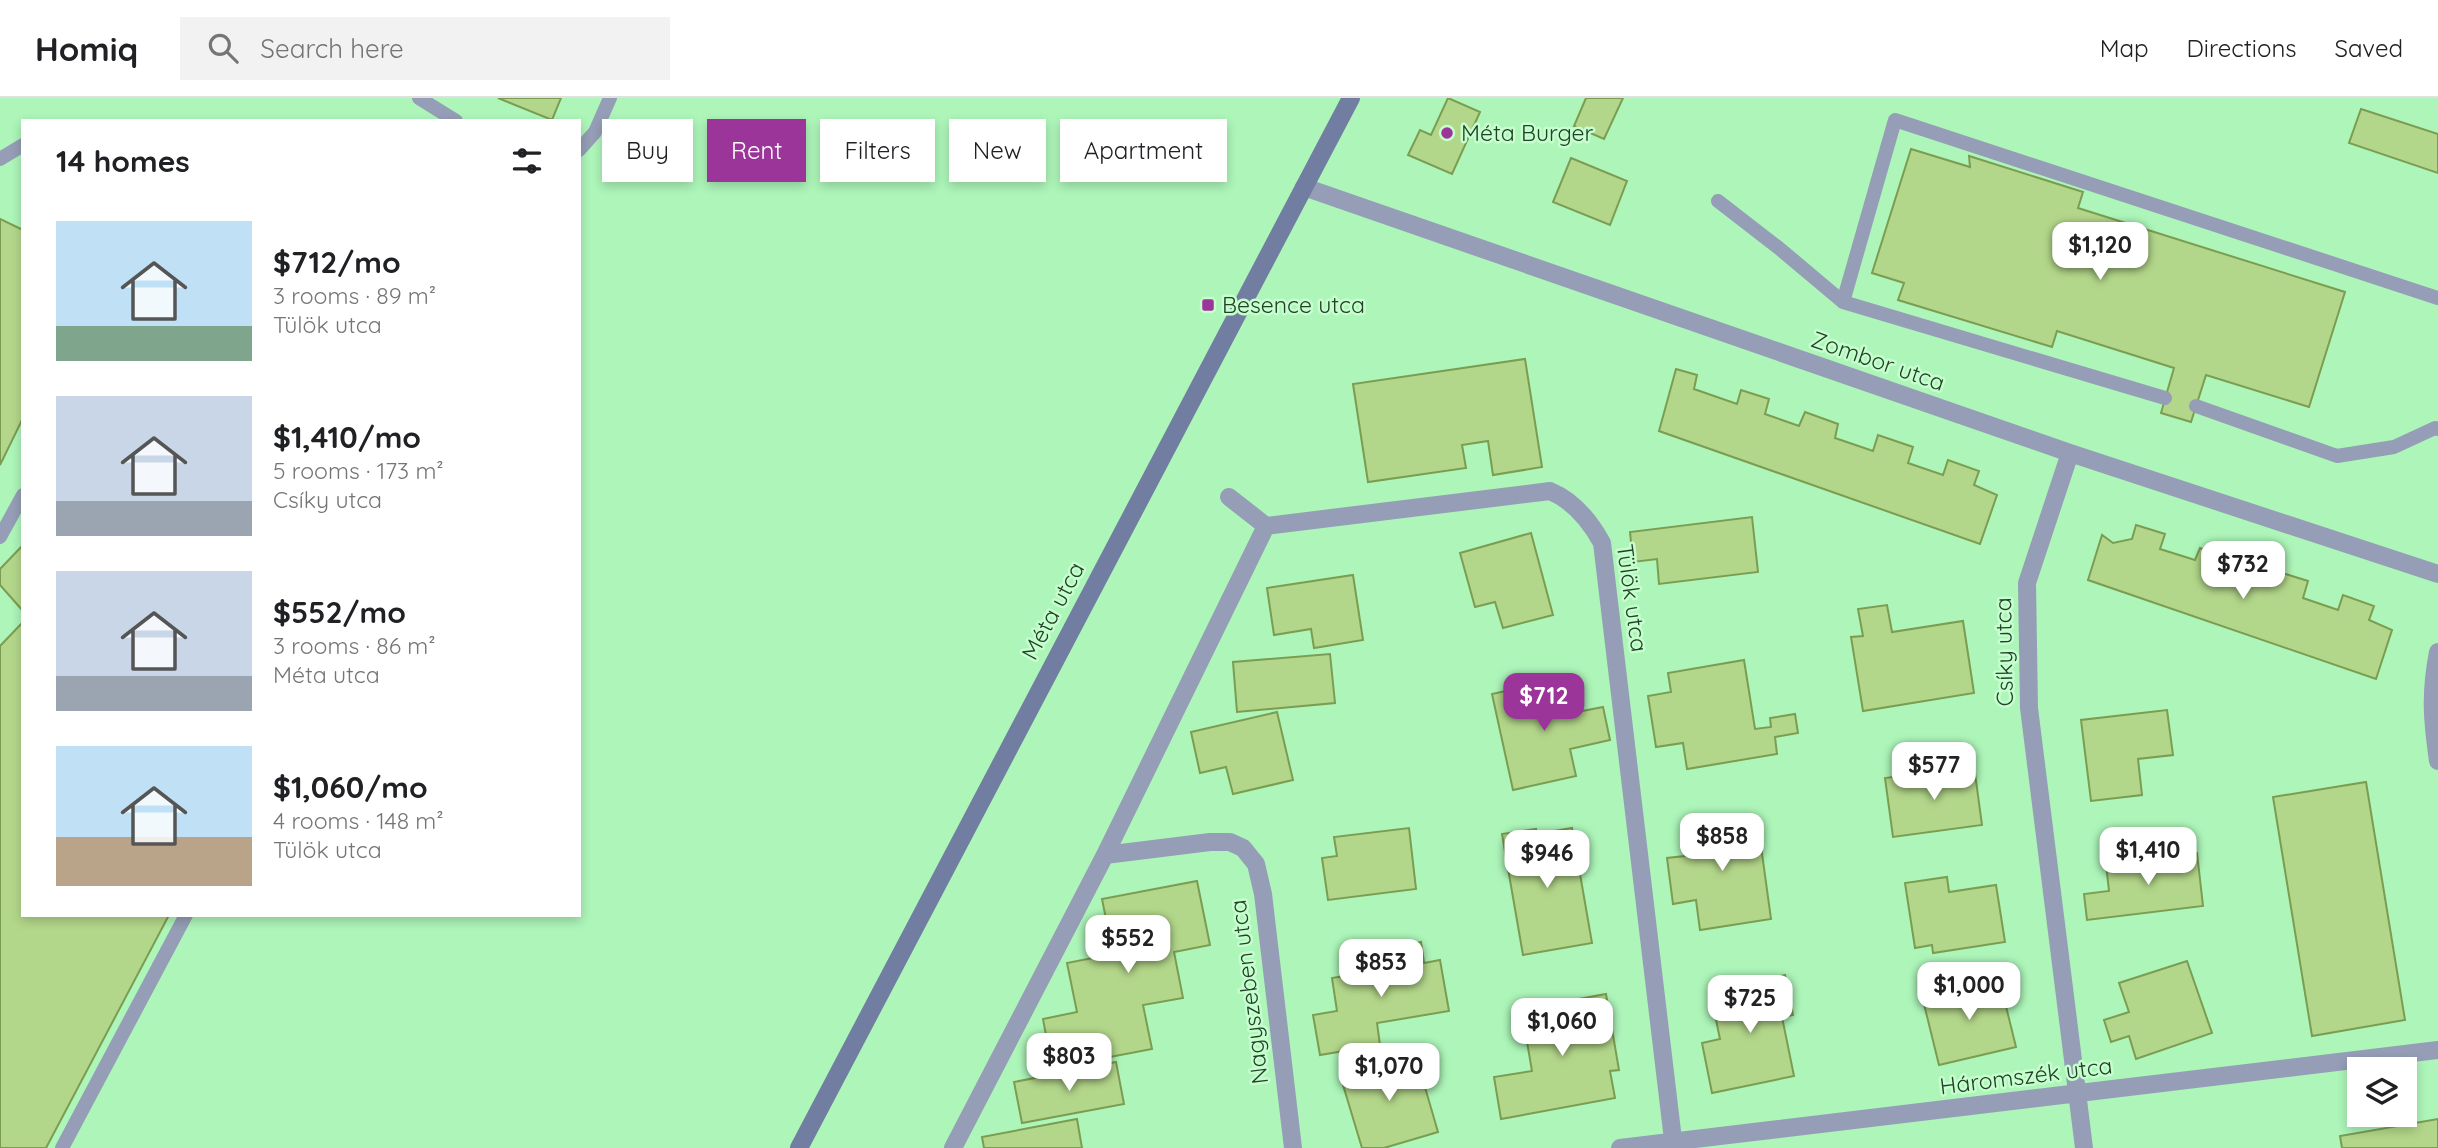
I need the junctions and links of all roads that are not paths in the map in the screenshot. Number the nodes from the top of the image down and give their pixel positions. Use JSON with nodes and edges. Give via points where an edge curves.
{"nodes":[{"id":1,"x":419,"y":98,"type":"edge"},
{"id":2,"x":610,"y":98,"type":"edge"},
{"id":3,"x":1351,"y":98,"type":"edge"},
{"id":4,"x":453,"y":119,"type":"edge"},
{"id":5,"x":21,"y":146,"type":"edge"},
{"id":6,"x":581,"y":148,"type":"edge"},
{"id":7,"x":0,"y":159,"type":"edge"},
{"id":8,"x":1304,"y":187,"type":"junction"},
{"id":9,"x":1718,"y":201,"type":"dead end"},
{"id":10,"x":2438,"y":298,"type":"edge"},
{"id":11,"x":1843,"y":302,"type":"junction"},
{"id":12,"x":2165,"y":398,"type":"dead end"},
{"id":13,"x":2196,"y":406,"type":"dead end"},
{"id":14,"x":2438,"y":429,"type":"edge"},
{"id":15,"x":2070,"y":453,"type":"junction"},
{"id":16,"x":1229,"y":497,"type":"dead end"},
{"id":17,"x":21,"y":499,"type":"edge"},
{"id":18,"x":1266,"y":526,"type":"junction"},
{"id":19,"x":0,"y":537,"type":"edge"},
{"id":20,"x":2438,"y":574,"type":"edge"},
{"id":21,"x":2438,"y":652,"type":"edge"},
{"id":22,"x":2438,"y":761,"type":"edge"},
{"id":23,"x":1105,"y":855,"type":"junction"},
{"id":24,"x":185,"y":917,"type":"edge"},
{"id":25,"x":2438,"y":1050,"type":"edge"},
{"id":26,"x":2078,"y":1094,"type":"junction"},
{"id":27,"x":1674,"y":1145,"type":"edge"},
{"id":28,"x":62,"y":1148,"type":"edge"},
{"id":29,"x":799,"y":1148,"type":"edge"},
{"id":30,"x":953,"y":1148,"type":"edge"},
{"id":31,"x":1293,"y":1148,"type":"edge"},
{"id":32,"x":1620,"y":1148,"type":"edge"},
{"id":33,"x":2084,"y":1148,"type":"edge"}],
"edges":[{"from":1,"to":4,"type":"lane"},
{"from":2,"to":6,"type":"lane","via":[[595,132]]},
{"from":3,"to":8,"type":"main road","name":"Méta utca"},
{"from":5,"to":7,"type":"lane"},
{"from":8,"to":15,"type":"street","name":"Zombor utca"},
{"from":8,"to":29,"type":"main road","name":"Méta utca"},
{"from":9,"to":11,"type":"lane"},
{"from":10,"to":11,"type":"lane","via":[[1895,120]]},
{"from":11,"to":12,"type":"lane"},
{"from":13,"to":14,"type":"lane","via":[[2337,456],[2394,447]]},
{"from":15,"to":20,"type":"street","name":"Zombor utca"},
{"from":15,"to":26,"type":"street","name":"Csíky utca","via":[[2027,583],[2029,708]]},
{"from":16,"to":18,"type":"street"},
{"from":17,"to":19,"type":"lane"},
{"from":18,"to":23,"type":"street"},
{"from":18,"to":27,"type":"street","name":"Tülök utca","via":[[1550,491],[1590,521],[1602,543]]},
{"from":21,"to":22,"type":"street","via":[[2431,713]]},
{"from":23,"to":30,"type":"street"},
{"from":23,"to":31,"type":"street","name":"Nagyszeben utca","via":[[1230,842],[1243,848],[1256,864]]},
{"from":24,"to":28,"type":"lane"},
{"from":25,"to":26,"type":"street","name":"Háromszék utca"},
{"from":26,"to":27,"type":"street","name":"Háromszék utca"},
{"from":26,"to":33,"type":"street","name":"Csíky utca"},
{"from":27,"to":32,"type":"street","name":"Háromszék utca"}]}
